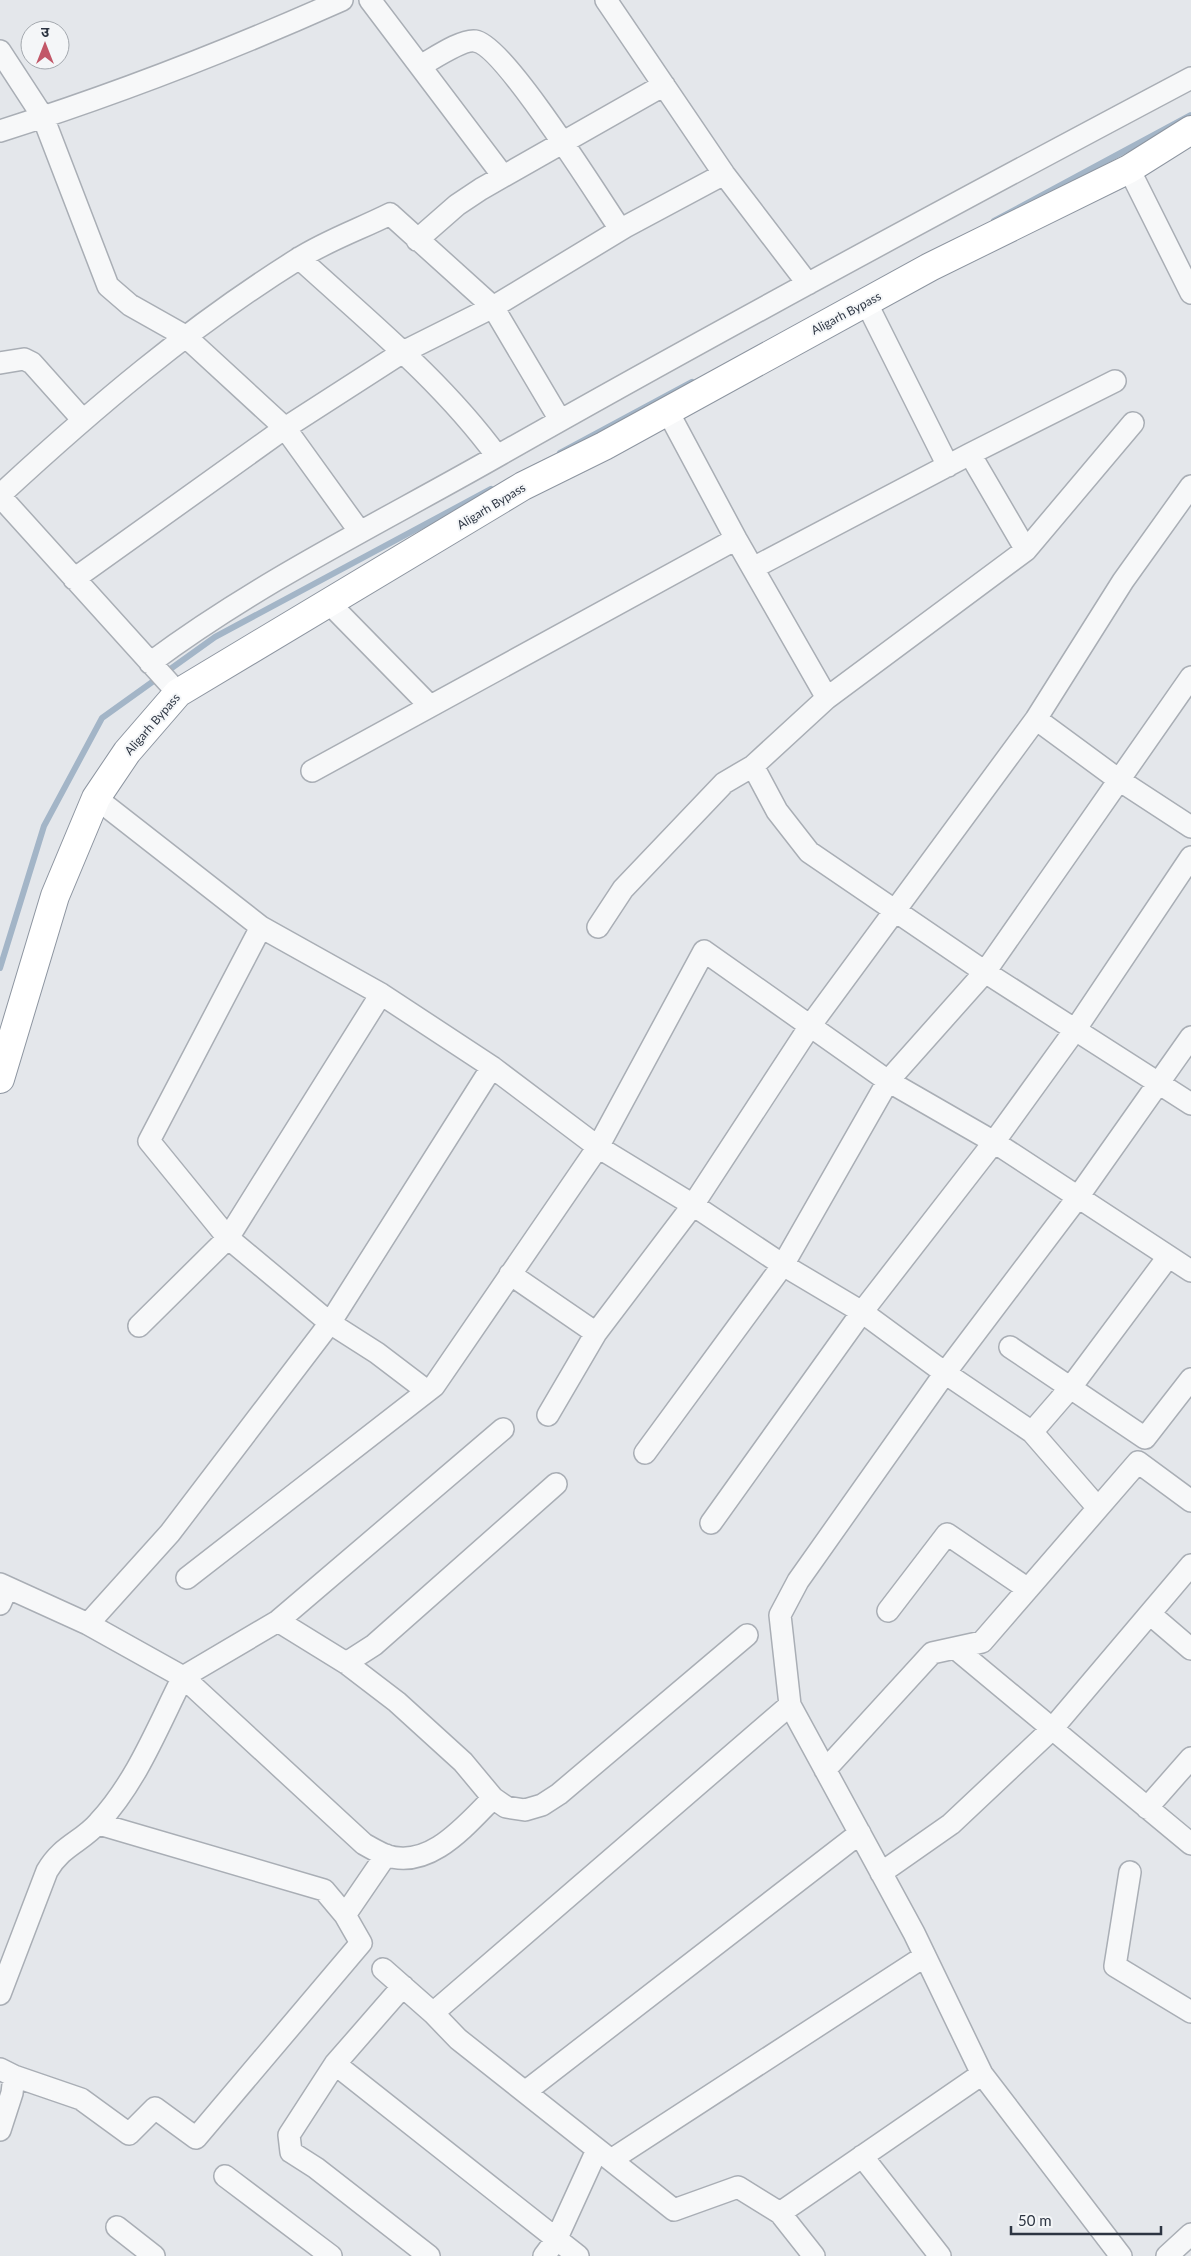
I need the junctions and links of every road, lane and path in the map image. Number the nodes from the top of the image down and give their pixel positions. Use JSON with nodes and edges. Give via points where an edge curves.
{"nodes":[{"id":1,"x":342,"y":0,"type":"edge"},
{"id":2,"x":370,"y":0,"type":"edge"},
{"id":3,"x":606,"y":0,"type":"edge"},
{"id":4,"x":302,"y":8,"type":"edge"},
{"id":5,"x":0,"y":51,"type":"edge"},
{"id":6,"x":420,"y":66,"type":"junction"},
{"id":7,"x":1191,"y":78,"type":"edge"},
{"id":8,"x":664,"y":85,"type":"junction"},
{"id":9,"x":43,"y":117,"type":"junction"},
{"id":10,"x":1191,"y":130,"type":"edge"},
{"id":11,"x":0,"y":131,"type":"edge"},
{"id":12,"x":563,"y":143,"type":"junction"},
{"id":13,"x":1129,"y":169,"type":"junction"},
{"id":14,"x":724,"y":174,"type":"junction"},
{"id":15,"x":503,"y":176,"type":"junction"},
{"id":16,"x":620,"y":229,"type":"junction"},
{"id":17,"x":417,"y":240,"type":"junction"},
{"id":18,"x":299,"y":258,"type":"junction"},
{"id":19,"x":808,"y":284,"type":"junction"},
{"id":20,"x":1191,"y":293,"type":"edge"},
{"id":21,"x":867,"y":304,"type":"junction"},
{"id":22,"x":493,"y":307,"type":"junction"},
{"id":23,"x":185,"y":336,"type":"junction"},
{"id":24,"x":403,"y":352,"type":"junction"},
{"id":25,"x":0,"y":364,"type":"edge"},
{"id":26,"x":1115,"y":382,"type":"dead end"},
{"id":27,"x":667,"y":410,"type":"junction"},
{"id":28,"x":82,"y":419,"type":"junction"},
{"id":29,"x":560,"y":420,"type":"junction"},
{"id":30,"x":1133,"y":423,"type":"dead end"},
{"id":31,"x":284,"y":428,"type":"junction"},
{"id":32,"x":970,"y":454,"type":"junction"},
{"id":33,"x":497,"y":456,"type":"junction"},
{"id":34,"x":948,"y":466,"type":"junction"},
{"id":35,"x":1191,"y":486,"type":"edge"},
{"id":36,"x":0,"y":496,"type":"edge"},
{"id":37,"x":360,"y":532,"type":"junction"},
{"id":38,"x":736,"y":539,"type":"junction"},
{"id":39,"x":1026,"y":550,"type":"junction"},
{"id":40,"x":753,"y":568,"type":"junction"},
{"id":41,"x":74,"y":579,"type":"junction"},
{"id":42,"x":329,"y":604,"type":"junction"},
{"id":43,"x":164,"y":677,"type":"junction"},
{"id":44,"x":1191,"y":678,"type":"edge"},
{"id":45,"x":827,"y":698,"type":"junction"},
{"id":46,"x":430,"y":706,"type":"junction"},
{"id":47,"x":1036,"y":719,"type":"junction"},
{"id":48,"x":753,"y":766,"type":"junction"},
{"id":49,"x":312,"y":771,"type":"dead end"},
{"id":50,"x":1119,"y":780,"type":"junction"},
{"id":51,"x":96,"y":798,"type":"junction"},
{"id":52,"x":1191,"y":827,"type":"edge"},
{"id":53,"x":1191,"y":857,"type":"edge"},
{"id":54,"x":896,"y":911,"type":"junction"},
{"id":55,"x":261,"y":926,"type":"junction"},
{"id":56,"x":598,"y":927,"type":"dead end"},
{"id":57,"x":985,"y":972,"type":"junction"},
{"id":58,"x":380,"y":994,"type":"junction"},
{"id":59,"x":810,"y":1026,"type":"junction"},
{"id":60,"x":1075,"y":1030,"type":"junction"},
{"id":61,"x":1191,"y":1037,"type":"edge"},
{"id":62,"x":5,"y":1045,"type":"edge"},
{"id":63,"x":492,"y":1067,"type":"junction"},
{"id":64,"x":0,"y":1079,"type":"edge"},
{"id":65,"x":888,"y":1081,"type":"junction"},
{"id":66,"x":1160,"y":1083,"type":"junction"},
{"id":67,"x":1191,"y":1104,"type":"edge"},
{"id":68,"x":994,"y":1142,"type":"junction"},
{"id":69,"x":598,"y":1147,"type":"junction"},
{"id":70,"x":1078,"y":1197,"type":"junction"},
{"id":71,"x":693,"y":1205,"type":"junction"},
{"id":72,"x":228,"y":1238,"type":"junction"},
{"id":73,"x":1168,"y":1257,"type":"junction"},
{"id":74,"x":783,"y":1265,"type":"junction"},
{"id":75,"x":1191,"y":1271,"type":"edge"},
{"id":76,"x":510,"y":1274,"type":"junction"},
{"id":77,"x":862,"y":1312,"type":"junction"},
{"id":78,"x":330,"y":1323,"type":"junction"},
{"id":79,"x":139,"y":1326,"type":"dead end"},
{"id":80,"x":596,"y":1333,"type":"junction"},
{"id":81,"x":1010,"y":1347,"type":"dead end"},
{"id":82,"x":945,"y":1373,"type":"junction"},
{"id":83,"x":1191,"y":1379,"type":"edge"},
{"id":84,"x":1071,"y":1386,"type":"junction"},
{"id":85,"x":427,"y":1391,"type":"junction"},
{"id":86,"x":548,"y":1416,"type":"dead end"},
{"id":87,"x":503,"y":1429,"type":"dead end"},
{"id":88,"x":1032,"y":1432,"type":"junction"},
{"id":89,"x":1145,"y":1438,"type":"junction"},
{"id":90,"x":645,"y":1453,"type":"dead end"},
{"id":91,"x":1138,"y":1462,"type":"junction"},
{"id":92,"x":556,"y":1484,"type":"dead end"},
{"id":93,"x":1191,"y":1501,"type":"edge"},
{"id":94,"x":1098,"y":1508,"type":"junction"},
{"id":95,"x":711,"y":1523,"type":"dead end"},
{"id":96,"x":187,"y":1578,"type":"dead end"},
{"id":97,"x":1187,"y":1578,"type":"edge"},
{"id":98,"x":1028,"y":1589,"type":"junction"},
{"id":99,"x":2,"y":1592,"type":"edge"},
{"id":100,"x":888,"y":1611,"type":"dead end"},
{"id":101,"x":1150,"y":1614,"type":"junction"},
{"id":102,"x":278,"y":1621,"type":"junction"},
{"id":103,"x":88,"y":1624,"type":"junction"},
{"id":104,"x":747,"y":1636,"type":"dead end"},
{"id":105,"x":982,"y":1642,"type":"junction"},
{"id":106,"x":955,"y":1648,"type":"junction"},
{"id":107,"x":1191,"y":1648,"type":"edge"},
{"id":108,"x":346,"y":1663,"type":"junction"},
{"id":109,"x":977,"y":1666,"type":"junction"},
{"id":110,"x":183,"y":1677,"type":"junction"},
{"id":111,"x":790,"y":1705,"type":"junction"},
{"id":112,"x":1052,"y":1728,"type":"junction"},
{"id":113,"x":1191,"y":1758,"type":"edge"},
{"id":114,"x":825,"y":1770,"type":"junction"},
{"id":115,"x":493,"y":1798,"type":"junction"},
{"id":116,"x":1147,"y":1808,"type":"junction"},
{"id":117,"x":98,"y":1824,"type":"junction"},
{"id":118,"x":860,"y":1833,"type":"junction"},
{"id":119,"x":1191,"y":1844,"type":"edge"},
{"id":120,"x":386,"y":1856,"type":"junction"},
{"id":121,"x":1130,"y":1872,"type":"dead end"},
{"id":122,"x":881,"y":1873,"type":"junction"},
{"id":123,"x":345,"y":1915,"type":"junction"},
{"id":124,"x":925,"y":1956,"type":"junction"},
{"id":125,"x":384,"y":1969,"type":"dead end"},
{"id":126,"x":403,"y":1986,"type":"junction"},
{"id":127,"x":0,"y":1994,"type":"edge"},
{"id":128,"x":1191,"y":2012,"type":"edge"},
{"id":129,"x":433,"y":2013,"type":"junction"},
{"id":130,"x":335,"y":2064,"type":"junction"},
{"id":131,"x":7,"y":2072,"type":"edge"},
{"id":132,"x":982,"y":2074,"type":"junction"},
{"id":133,"x":525,"y":2092,"type":"junction"},
{"id":134,"x":0,"y":2130,"type":"edge"},
{"id":135,"x":604,"y":2155,"type":"junction"},
{"id":136,"x":862,"y":2156,"type":"junction"},
{"id":137,"x":225,"y":2176,"type":"dead end"},
{"id":138,"x":780,"y":2213,"type":"junction"},
{"id":139,"x":116,"y":2227,"type":"dead end"},
{"id":140,"x":1191,"y":2234,"type":"edge"},
{"id":141,"x":550,"y":2248,"type":"edge"},
{"id":142,"x":810,"y":2254,"type":"edge"},
{"id":143,"x":154,"y":2256,"type":"edge"},
{"id":144,"x":331,"y":2256,"type":"edge"},
{"id":145,"x":429,"y":2256,"type":"edge"},
{"id":146,"x":578,"y":2256,"type":"edge"},
{"id":147,"x":940,"y":2256,"type":"edge"},
{"id":148,"x":1121,"y":2256,"type":"edge"},
{"id":149,"x":1167,"y":2256,"type":"edge"}],
"edges":[{"from":1,"to":4,"type":"street"},
{"from":2,"to":6,"type":"street"},
{"from":3,"to":8,"type":"street"},
{"from":4,"to":9,"type":"street","via":[[165,74]]},
{"from":5,"to":9,"type":"street"},
{"from":6,"to":12,"type":"street","via":[[456,46],[474,41],[489,46]]},
{"from":6,"to":15,"type":"street"},
{"from":7,"to":19,"type":"street"},
{"from":8,"to":12,"type":"street"},
{"from":8,"to":14,"type":"street"},
{"from":9,"to":11,"type":"street"},
{"from":9,"to":23,"type":"street","via":[[108,286],[130,305]]},
{"from":10,"to":13,"type":"highway","name":"Aligarh Bypass"},
{"from":12,"to":15,"type":"street"},
{"from":12,"to":16,"type":"street"},
{"from":13,"to":20,"type":"street"},
{"from":13,"to":21,"type":"highway","name":"Aligarh Bypass","via":[[930,267]]},
{"from":14,"to":16,"type":"street"},
{"from":14,"to":19,"type":"street"},
{"from":15,"to":17,"type":"street","via":[[457,205]]},
{"from":16,"to":22,"type":"street"},
{"from":17,"to":18,"type":"street","via":[[390,214]]},
{"from":17,"to":22,"type":"street"},
{"from":18,"to":23,"type":"street"},
{"from":18,"to":24,"type":"street"},
{"from":19,"to":29,"type":"street"},
{"from":21,"to":27,"type":"highway","name":"Aligarh Bypass","via":[[825,323]]},
{"from":21,"to":34,"type":"street"},
{"from":22,"to":24,"type":"street"},
{"from":22,"to":29,"type":"street"},
{"from":23,"to":28,"type":"street"},
{"from":23,"to":31,"type":"street"},
{"from":24,"to":31,"type":"street"},
{"from":24,"to":33,"type":"street","via":[[474,425]]},
{"from":25,"to":28,"type":"street","via":[[24,359],[32,363]]},
{"from":26,"to":32,"type":"street"},
{"from":27,"to":38,"type":"street"},
{"from":27,"to":42,"type":"highway","name":"Aligarh Bypass","via":[[524,486]]},
{"from":28,"to":36,"type":"street"},
{"from":29,"to":33,"type":"street"},
{"from":30,"to":39,"type":"street"},
{"from":31,"to":37,"type":"street"},
{"from":31,"to":41,"type":"street"},
{"from":32,"to":34,"type":"street"},
{"from":32,"to":39,"type":"street"},
{"from":33,"to":37,"type":"street"},
{"from":34,"to":40,"type":"street"},
{"from":35,"to":47,"type":"street","via":[[1123,581]]},
{"from":36,"to":41,"type":"street"},
{"from":37,"to":43,"type":"street","via":[[198,627]]},
{"from":38,"to":40,"type":"street"},
{"from":38,"to":46,"type":"street"},
{"from":39,"to":45,"type":"street"},
{"from":40,"to":45,"type":"street"},
{"from":41,"to":43,"type":"street"},
{"from":42,"to":43,"type":"highway","name":"Aligarh Bypass"},
{"from":42,"to":46,"type":"street"},
{"from":43,"to":51,"type":"highway","name":"Aligarh Bypass","via":[[127,752]]},
{"from":44,"to":50,"type":"street"},
{"from":45,"to":48,"type":"street"},
{"from":46,"to":49,"type":"street"},
{"from":47,"to":50,"type":"street"},
{"from":47,"to":54,"type":"street"},
{"from":48,"to":54,"type":"street","via":[[777,811],[809,852]]},
{"from":48,"to":56,"type":"street","via":[[724,783],[623,889]]},
{"from":50,"to":52,"type":"street"},
{"from":50,"to":57,"type":"street"},
{"from":51,"to":55,"type":"street"},
{"from":51,"to":62,"type":"highway","name":"Aligarh Bypass","via":[[54,896]]},
{"from":53,"to":60,"type":"street"},
{"from":54,"to":57,"type":"street"},
{"from":54,"to":59,"type":"street"},
{"from":55,"to":58,"type":"street"},
{"from":55,"to":72,"type":"street","via":[[149,1141]]},
{"from":57,"to":60,"type":"street"},
{"from":57,"to":65,"type":"street"},
{"from":58,"to":63,"type":"street"},
{"from":58,"to":72,"type":"street"},
{"from":59,"to":65,"type":"street"},
{"from":59,"to":69,"type":"street","via":[[704,952]]},
{"from":59,"to":71,"type":"street"},
{"from":60,"to":66,"type":"street"},
{"from":60,"to":68,"type":"street"},
{"from":61,"to":66,"type":"street"},
{"from":62,"to":64,"type":"highway","name":"Aligarh Bypass"},
{"from":63,"to":69,"type":"street"},
{"from":63,"to":78,"type":"street"},
{"from":65,"to":68,"type":"street"},
{"from":65,"to":74,"type":"street"},
{"from":66,"to":67,"type":"street"},
{"from":66,"to":70,"type":"street"},
{"from":68,"to":70,"type":"street"},
{"from":68,"to":77,"type":"street"},
{"from":69,"to":71,"type":"street"},
{"from":69,"to":76,"type":"street"},
{"from":70,"to":73,"type":"street"},
{"from":70,"to":82,"type":"street"},
{"from":71,"to":74,"type":"street"},
{"from":71,"to":80,"type":"street"},
{"from":72,"to":78,"type":"street"},
{"from":72,"to":79,"type":"street"},
{"from":73,"to":75,"type":"street"},
{"from":73,"to":84,"type":"street"},
{"from":74,"to":77,"type":"street"},
{"from":74,"to":90,"type":"street"},
{"from":76,"to":80,"type":"street"},
{"from":76,"to":85,"type":"street","via":[[434,1386]]},
{"from":77,"to":82,"type":"street"},
{"from":77,"to":95,"type":"street"},
{"from":78,"to":85,"type":"street"},
{"from":78,"to":103,"type":"street","via":[[170,1533]]},
{"from":80,"to":86,"type":"street"},
{"from":81,"to":84,"type":"street"},
{"from":82,"to":88,"type":"street"},
{"from":82,"to":111,"type":"street","via":[[798,1581],[780,1615]]},
{"from":83,"to":89,"type":"street"},
{"from":84,"to":88,"type":"street"},
{"from":84,"to":89,"type":"street"},
{"from":85,"to":96,"type":"street"},
{"from":87,"to":102,"type":"street"},
{"from":88,"to":94,"type":"street"},
{"from":89,"to":91,"type":"street"},
{"from":91,"to":93,"type":"street"},
{"from":91,"to":94,"type":"street"},
{"from":92,"to":108,"type":"street","via":[[374,1645]]},
{"from":94,"to":98,"type":"street"},
{"from":97,"to":101,"type":"street"},
{"from":98,"to":100,"type":"street","via":[[947,1534]]},
{"from":98,"to":105,"type":"street"},
{"from":99,"to":103,"type":"street"},
{"from":101,"to":107,"type":"street"},
{"from":101,"to":112,"type":"street"},
{"from":102,"to":108,"type":"street"},
{"from":102,"to":110,"type":"street"},
{"from":103,"to":110,"type":"street"},
{"from":104,"to":115,"type":"street","via":[[542,1805],[525,1810],[506,1807]]},
{"from":105,"to":106,"type":"street"},
{"from":105,"to":109,"type":"street"},
{"from":106,"to":109,"type":"street"},
{"from":106,"to":114,"type":"street","via":[[932,1653]]},
{"from":108,"to":115,"type":"street","via":[[433,1733]]},
{"from":109,"to":112,"type":"street"},
{"from":110,"to":117,"type":"street","via":[[128,1785]]},
{"from":110,"to":120,"type":"street","via":[[364,1844]]},
{"from":111,"to":114,"type":"street"},
{"from":111,"to":129,"type":"street"},
{"from":112,"to":116,"type":"street"},
{"from":112,"to":122,"type":"street","via":[[951,1824]]},
{"from":113,"to":116,"type":"street"},
{"from":114,"to":118,"type":"street"},
{"from":115,"to":120,"type":"street","via":[[461,1831],[428,1854],[403,1858]]},
{"from":116,"to":119,"type":"street"},
{"from":117,"to":123,"type":"street","via":[[324,1890]]},
{"from":117,"to":127,"type":"street","via":[[55,1858],[47,1871]]},
{"from":118,"to":122,"type":"street"},
{"from":118,"to":133,"type":"street"},
{"from":120,"to":123,"type":"street"},
{"from":121,"to":128,"type":"street","via":[[1115,1966]]},
{"from":122,"to":124,"type":"street"},
{"from":123,"to":131,"type":"street","via":[[361,1943],[196,2138],[155,2108],[129,2134],[81,2099]]},
{"from":124,"to":132,"type":"street"},
{"from":124,"to":135,"type":"street"},
{"from":125,"to":126,"type":"street"},
{"from":126,"to":129,"type":"street"},
{"from":126,"to":130,"type":"street"},
{"from":129,"to":133,"type":"street","via":[[458,2039]]},
{"from":130,"to":141,"type":"street"},
{"from":130,"to":145,"type":"street","via":[[289,2135],[291,2152]]},
{"from":131,"to":134,"type":"street","via":[[12,2094]]},
{"from":132,"to":136,"type":"street"},
{"from":132,"to":148,"type":"street"},
{"from":133,"to":135,"type":"street"},
{"from":135,"to":138,"type":"street","via":[[674,2210],[738,2187]]},
{"from":135,"to":141,"type":"street"},
{"from":136,"to":138,"type":"street"},
{"from":136,"to":147,"type":"street"},
{"from":137,"to":144,"type":"street"},
{"from":138,"to":142,"type":"street"},
{"from":139,"to":143,"type":"street"},
{"from":140,"to":149,"type":"street"},
{"from":141,"to":146,"type":"street"}]}
